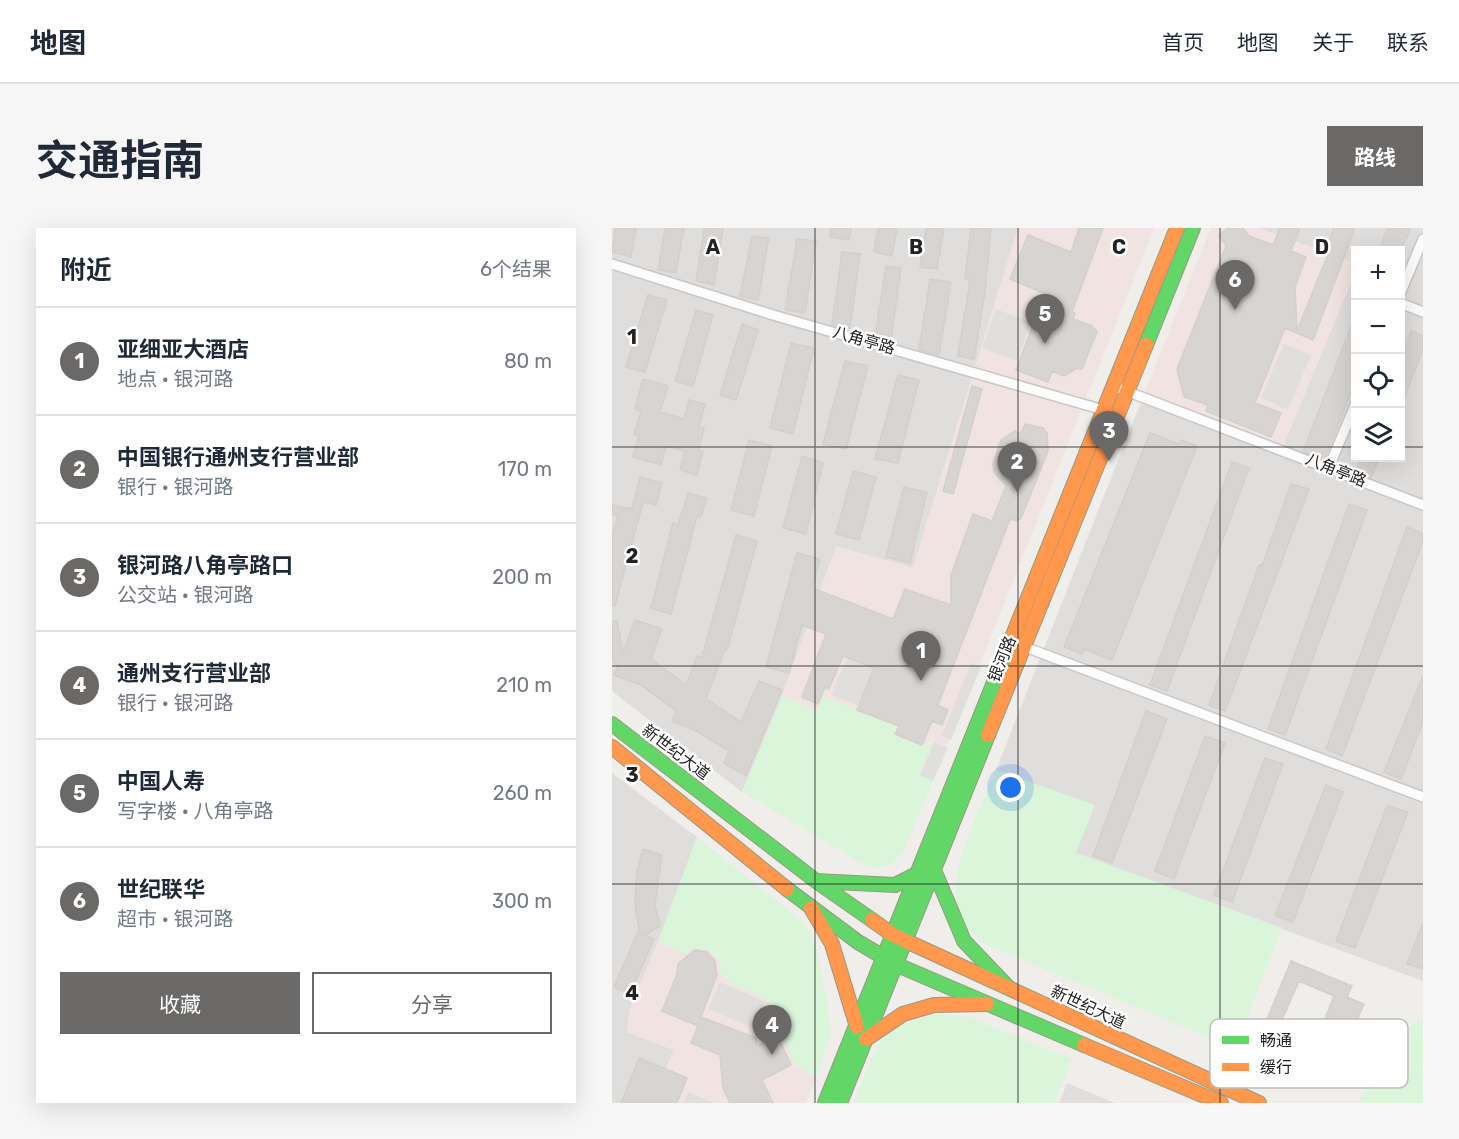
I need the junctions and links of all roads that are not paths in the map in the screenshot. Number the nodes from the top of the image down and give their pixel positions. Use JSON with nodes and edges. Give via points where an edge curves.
{"nodes":[{"id":1,"x":1177,"y":228,"type":"edge"},
{"id":2,"x":1193,"y":228,"type":"edge"},
{"id":3,"x":1423,"y":238,"type":"edge"},
{"id":4,"x":612,"y":264,"type":"edge"},
{"id":5,"x":1405,"y":284,"type":"edge"},
{"id":6,"x":1405,"y":305,"type":"edge"},
{"id":7,"x":1423,"y":312,"type":"edge"},
{"id":8,"x":1119,"y":389,"type":"junction"},
{"id":9,"x":1354,"y":408,"type":"edge"},
{"id":10,"x":1110,"y":412,"type":"junction"},
{"id":11,"x":1329,"y":467,"type":"junction"},
{"id":12,"x":1423,"y":505,"type":"edge"},
{"id":13,"x":1025,"y":647,"type":"junction"},
{"id":14,"x":612,"y":724,"type":"edge"},
{"id":15,"x":612,"y":747,"type":"edge"},
{"id":16,"x":1423,"y":797,"type":"edge"},
{"id":17,"x":933,"y":870,"type":"junction"},
{"id":18,"x":917,"y":874,"type":"junction"},
{"id":19,"x":816,"y":881,"type":"junction"},
{"id":20,"x":811,"y":908,"type":"junction"},
{"id":21,"x":899,"y":938,"type":"junction"},
{"id":22,"x":889,"y":961,"type":"junction"},
{"id":23,"x":1011,"y":990,"type":"junction"},
{"id":24,"x":992,"y":1004,"type":"junction"},
{"id":25,"x":857,"y":1027,"type":"junction"},
{"id":26,"x":866,"y":1039,"type":"junction"},
{"id":27,"x":1210,"y":1081,"type":"edge"},
{"id":28,"x":1226,"y":1088,"type":"edge"},
{"id":29,"x":825,"y":1103,"type":"edge"},
{"id":30,"x":840,"y":1103,"type":"edge"},
{"id":31,"x":1221,"y":1103,"type":"edge"},
{"id":32,"x":1259,"y":1103,"type":"edge"}],
"edges":[{"from":1,"to":8,"type":"main road","name":"银河路"},
{"from":2,"to":8,"type":"main road","name":"银河路"},
{"from":3,"to":5,"type":"street"},
{"from":4,"to":10,"type":"street","name":"八角亭路","via":[[773,315]]},
{"from":6,"to":7,"type":"street"},
{"from":8,"to":10,"type":"main road","name":"银河路"},
{"from":8,"to":11,"type":"street","name":"八角亭路"},
{"from":9,"to":11,"type":"street"},
{"from":10,"to":13,"type":"main road","name":"银河路"},
{"from":10,"to":18,"type":"main road","name":"银河路"},
{"from":11,"to":12,"type":"street","name":"八角亭路"},
{"from":13,"to":16,"type":"street"},
{"from":13,"to":17,"type":"main road","name":"银河路"},
{"from":14,"to":19,"type":"main road","name":"新世纪大道"},
{"from":15,"to":20,"type":"main road","name":"新世纪大道"},
{"from":17,"to":21,"type":"main road","name":"银河路"},
{"from":17,"to":23,"type":"main road","via":[[964,940]]},
{"from":18,"to":19,"type":"main road","via":[[895,885]]},
{"from":18,"to":21,"type":"main road","name":"银河路"},
{"from":19,"to":21,"type":"main road","name":"新世纪大道"},
{"from":20,"to":22,"type":"main road","name":"新世纪大道"},
{"from":20,"to":25,"type":"main road","via":[[832,944]]},
{"from":21,"to":22,"type":"main road","name":"银河路"},
{"from":21,"to":23,"type":"main road","name":"新世纪大道"},
{"from":22,"to":24,"type":"main road","name":"新世纪大道"},
{"from":22,"to":25,"type":"main road","name":"银河路"},
{"from":22,"to":26,"type":"main road","name":"银河路"},
{"from":23,"to":27,"type":"main road","name":"新世纪大道"},
{"from":24,"to":26,"type":"main road","via":[[934,1005],[903,1014]]},
{"from":24,"to":31,"type":"main road","name":"新世纪大道"},
{"from":25,"to":29,"type":"main road","name":"银河路"},
{"from":26,"to":30,"type":"main road","name":"银河路"},
{"from":28,"to":32,"type":"main road","name":"新世纪大道"}]}
